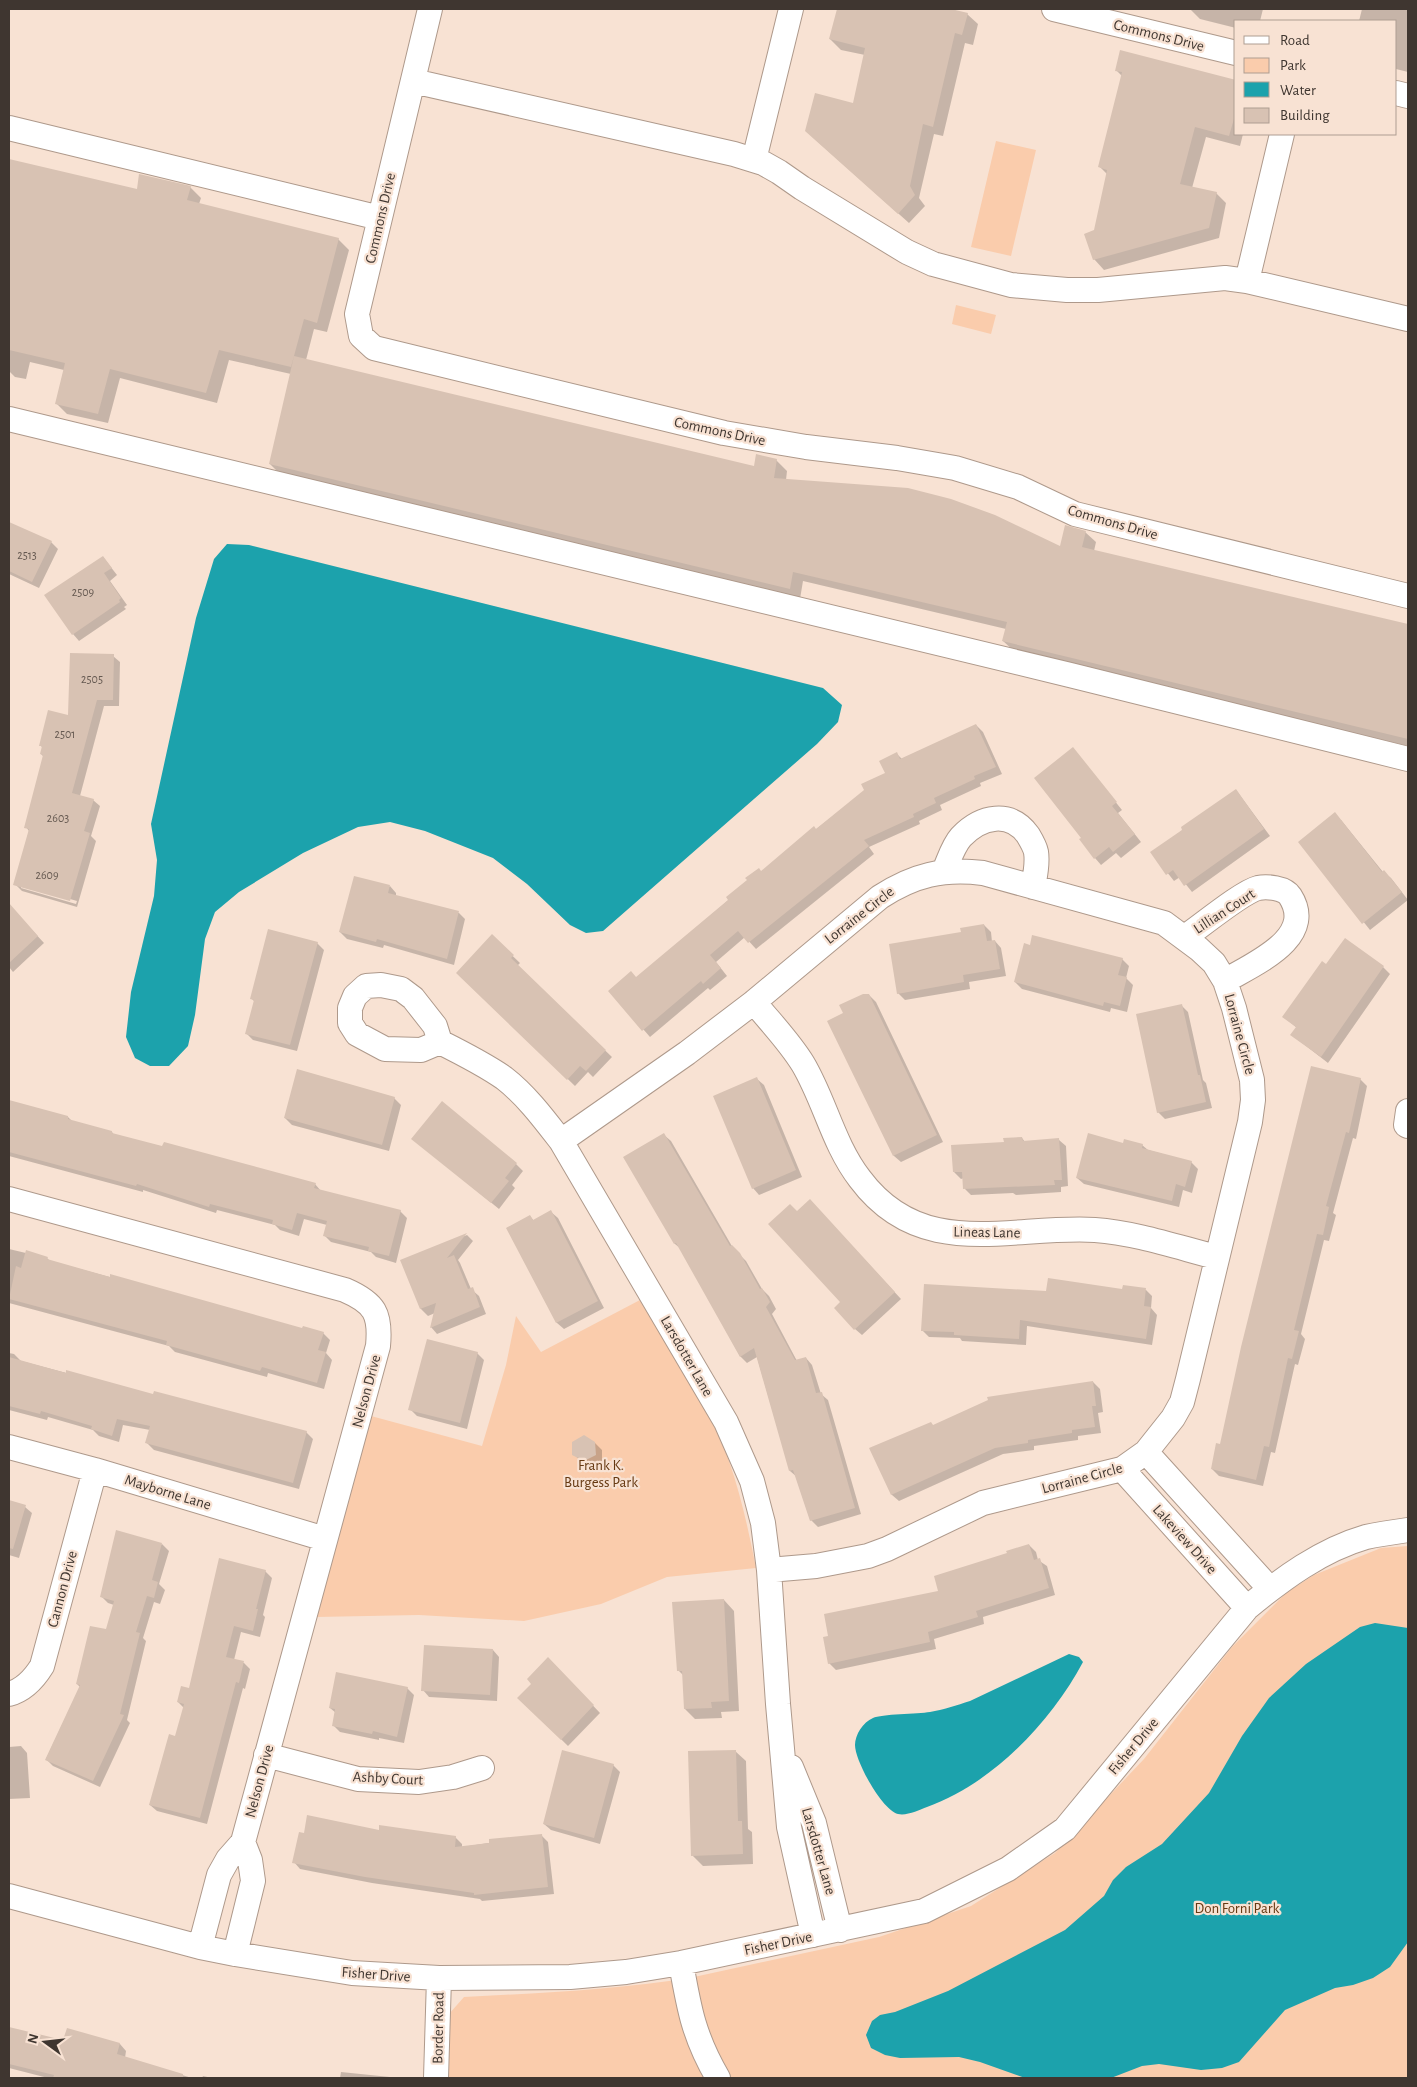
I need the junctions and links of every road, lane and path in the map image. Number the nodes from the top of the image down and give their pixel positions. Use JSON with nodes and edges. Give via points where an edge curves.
{"nodes":[{"id":1,"x":430,"y":9,"type":"edge"},
{"id":2,"x":791,"y":9,"type":"edge"},
{"id":3,"x":1054,"y":9,"type":"edge"},
{"id":4,"x":1234,"y":54,"type":"edge"},
{"id":5,"x":413,"y":81,"type":"junction"},
{"id":6,"x":9,"y":128,"type":"edge"},
{"id":7,"x":1282,"y":135,"type":"edge"},
{"id":8,"x":754,"y":160,"type":"junction"},
{"id":9,"x":380,"y":218,"type":"junction"},
{"id":10,"x":1247,"y":281,"type":"junction"},
{"id":11,"x":1408,"y":319,"type":"edge"},
{"id":12,"x":9,"y":420,"type":"edge"},
{"id":13,"x":1408,"y":596,"type":"edge"},
{"id":14,"x":1408,"y":759,"type":"edge"},
{"id":15,"x":944,"y":872,"type":"junction"},
{"id":16,"x":1033,"y":887,"type":"junction"},
{"id":17,"x":1185,"y":937,"type":"junction"},
{"id":18,"x":1225,"y":981,"type":"junction"},
{"id":19,"x":754,"y":1002,"type":"junction"},
{"id":20,"x":440,"y":1042,"type":"dead end"},
{"id":21,"x":1408,"y":1111,"type":"edge"},
{"id":22,"x":1408,"y":1126,"type":"edge"},
{"id":23,"x":562,"y":1140,"type":"junction"},
{"id":24,"x":9,"y":1199,"type":"edge"},
{"id":25,"x":1216,"y":1257,"type":"junction"},
{"id":26,"x":9,"y":1447,"type":"edge"},
{"id":27,"x":1146,"y":1452,"type":"junction"},
{"id":28,"x":1122,"y":1469,"type":"junction"},
{"id":29,"x":95,"y":1470,"type":"junction"},
{"id":30,"x":1408,"y":1530,"type":"edge"},
{"id":31,"x":326,"y":1539,"type":"junction"},
{"id":32,"x":770,"y":1570,"type":"junction"},
{"id":33,"x":1270,"y":1589,"type":"junction"},
{"id":34,"x":1247,"y":1608,"type":"junction"},
{"id":35,"x":9,"y":1694,"type":"edge"},
{"id":36,"x":782,"y":1745,"type":"junction"},
{"id":37,"x":266,"y":1755,"type":"junction"},
{"id":38,"x":482,"y":1768,"type":"dead end"},
{"id":39,"x":243,"y":1842,"type":"junction"},
{"id":40,"x":9,"y":1896,"type":"edge"},
{"id":41,"x":840,"y":1930,"type":"junction"},
{"id":42,"x":814,"y":1935,"type":"junction"},
{"id":43,"x":200,"y":1947,"type":"junction"},
{"id":44,"x":235,"y":1954,"type":"junction"},
{"id":45,"x":682,"y":1963,"type":"junction"},
{"id":46,"x":439,"y":1978,"type":"junction"},
{"id":47,"x":436,"y":2078,"type":"edge"},
{"id":48,"x":718,"y":2078,"type":"edge"}],
"edges":[{"from":1,"to":5,"type":"street","name":"Commons Drive"},
{"from":2,"to":8,"type":"street"},
{"from":3,"to":4,"type":"street","name":"Commons Drive"},
{"from":5,"to":8,"type":"street"},
{"from":5,"to":9,"type":"street","name":"Commons Drive"},
{"from":6,"to":9,"type":"street"},
{"from":7,"to":10,"type":"street"},
{"from":8,"to":10,"type":"street","via":[[779,172],[905,251],[933,264],[1004,283],[1098,290],[1225,278]]},
{"from":9,"to":13,"type":"street","name":"Commons Drive","via":[[357,314],[361,336],[374,348],[724,433],[955,468],[1018,487],[1075,514]]},
{"from":10,"to":11,"type":"street"},
{"from":12,"to":14,"type":"street"},
{"from":15,"to":16,"type":"street","name":"Lorraine Circle","via":[[983,873]]},
{"from":15,"to":16,"type":"street","via":[[962,836],[984,821],[1012,820],[1022,827],[1036,850]]},
{"from":15,"to":19,"type":"street","name":"Lorraine Circle","via":[[900,884],[880,897]]},
{"from":16,"to":17,"type":"street","name":"Lorraine Circle","via":[[1164,923]]},
{"from":17,"to":18,"type":"street","name":"Lorraine Circle","via":[[1214,963]]},
{"from":17,"to":18,"type":"street","name":"Lillian Court","via":[[1258,888],[1288,893],[1295,904],[1296,919],[1285,944]]},
{"from":18,"to":25,"type":"street","name":"Lorraine Circle","via":[[1252,1080],[1253,1100]]},
{"from":19,"to":23,"type":"street","name":"Lorraine Circle"},
{"from":19,"to":25,"type":"street","name":"Lineas Lane","via":[[803,1065],[844,1157],[860,1180],[900,1216],[941,1231],[981,1235],[1068,1230],[1118,1233]]},
{"from":20,"to":23,"type":"street","name":"Larsdotter Lane","via":[[505,1079]]},
{"from":21,"to":22,"type":"street"},
{"from":23,"to":32,"type":"street","name":"Larsdotter Lane","via":[[726,1422],[752,1481]]},
{"from":24,"to":31,"type":"street","name":"Nelson Drive","via":[[345,1290],[362,1297],[373,1308],[378,1318],[378,1346]]},
{"from":25,"to":27,"type":"street","name":"Lorraine Circle","via":[[1182,1402]]},
{"from":26,"to":29,"type":"street","name":"Mayborne Lane"},
{"from":27,"to":28,"type":"street","name":"Lorraine Circle"},
{"from":27,"to":33,"type":"street","name":"Lakeview Drive"},
{"from":28,"to":32,"type":"street","name":"Lorraine Circle","via":[[983,1503],[868,1556],[816,1566]]},
{"from":28,"to":34,"type":"street","name":"Lakeview Drive"},
{"from":29,"to":31,"type":"street","name":"Mayborne Lane"},
{"from":29,"to":35,"type":"street","name":"Cannon Drive","via":[[42,1666],[24,1687]]},
{"from":30,"to":33,"type":"street","name":"Fisher Drive","via":[[1366,1537],[1339,1548]]},
{"from":31,"to":37,"type":"street","name":"Nelson Drive"},
{"from":32,"to":36,"type":"street","name":"Larsdotter Lane"},
{"from":33,"to":34,"type":"street","name":"Fisher Drive"},
{"from":34,"to":41,"type":"street","name":"Fisher Drive","via":[[1065,1829],[1008,1869],[924,1911]]},
{"from":36,"to":41,"type":"street","name":"Larsdotter Lane","via":[[814,1822]]},
{"from":36,"to":42,"type":"street","name":"Larsdotter Lane","via":[[789,1828]]},
{"from":37,"to":38,"type":"street","name":"Ashby Court","via":[[358,1779],[420,1782]]},
{"from":37,"to":39,"type":"street","name":"Nelson Drive"},
{"from":39,"to":43,"type":"street","name":"Nelson Drive","via":[[219,1875]]},
{"from":39,"to":44,"type":"street","via":[[253,1881]]},
{"from":40,"to":43,"type":"street","name":"Fisher Drive"},
{"from":41,"to":42,"type":"street","name":"Fisher Drive"},
{"from":42,"to":45,"type":"street","name":"Fisher Drive"},
{"from":43,"to":44,"type":"street","name":"Fisher Drive"},
{"from":44,"to":46,"type":"street","name":"Fisher Drive","via":[[352,1973]]},
{"from":45,"to":46,"type":"street","name":"Fisher Drive","via":[[570,1977]]},
{"from":45,"to":48,"type":"street","via":[[692,2020]]},
{"from":46,"to":47,"type":"street","name":"Border Road"}]}
